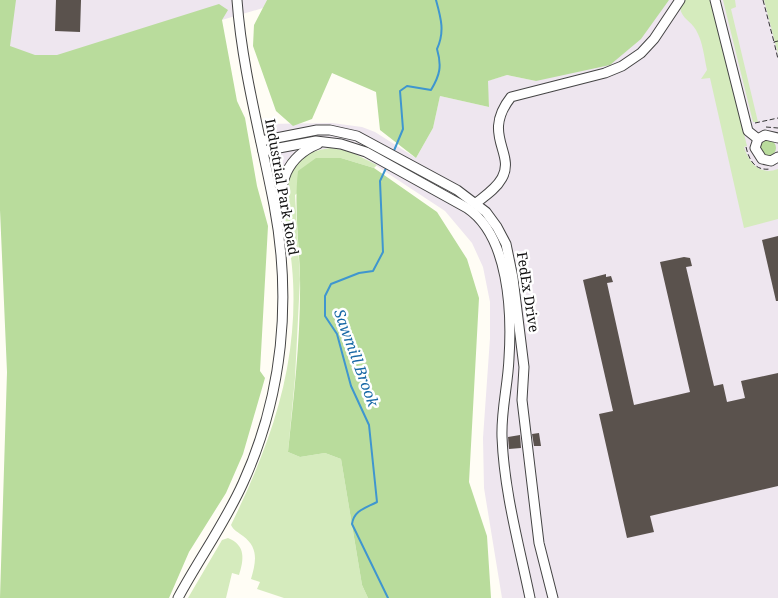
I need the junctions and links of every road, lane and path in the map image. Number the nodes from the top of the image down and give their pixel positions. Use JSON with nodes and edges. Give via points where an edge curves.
{"nodes":[{"id":1,"x":237,"y":0,"type":"edge"},
{"id":2,"x":680,"y":0,"type":"edge"},
{"id":3,"x":715,"y":0,"type":"edge"},
{"id":4,"x":763,"y":0,"type":"edge"},
{"id":5,"x":778,"y":41,"type":"edge"},
{"id":6,"x":774,"y":42,"type":"junction"},
{"id":7,"x":778,"y":59,"type":"edge"},
{"id":8,"x":778,"y":118,"type":"edge"},
{"id":9,"x":755,"y":126,"type":"dead end"},
{"id":10,"x":763,"y":127,"type":"dead end"},
{"id":11,"x":778,"y":128,"type":"edge"},
{"id":12,"x":778,"y":138,"type":"edge"},
{"id":13,"x":758,"y":139,"type":"junction"},
{"id":14,"x":261,"y":141,"type":"junction"},
{"id":15,"x":329,"y":142,"type":"junction"},
{"id":16,"x":263,"y":151,"type":"junction"},
{"id":17,"x":778,"y":157,"type":"edge"},
{"id":18,"x":476,"y":202,"type":"junction"},
{"id":19,"x":282,"y":267,"type":"junction"},
{"id":20,"x":178,"y":598,"type":"edge"},
{"id":21,"x":530,"y":598,"type":"edge"},
{"id":22,"x":553,"y":598,"type":"edge"}],
"edges":[{"from":1,"to":14,"type":"street","name":"Industrial Park Road","via":[[243,54]]},
{"from":2,"to":18,"type":"street","via":[[654,39],[622,66],[511,97],[503,107],[497,127],[504,158],[502,178]]},
{"from":3,"to":13,"type":"street","via":[[748,131]]},
{"from":4,"to":6,"type":"path"},
{"from":5,"to":6,"type":"path"},
{"from":6,"to":7,"type":"path"},
{"from":8,"to":9,"type":"path","via":[[753,122]]},
{"from":10,"to":11,"type":"path"},
{"from":12,"to":13,"type":"street","via":[[769,134]]},
{"from":13,"to":17,"type":"street","via":[[755,148],[758,156],[766,161]]},
{"from":14,"to":16,"type":"street","name":"Industrial Park Road"},
{"from":14,"to":18,"type":"street","name":"FedEx Drive","via":[[330,130],[357,136]]},
{"from":15,"to":16,"type":"street","name":"FedEx Drive","via":[[302,143]]},
{"from":15,"to":19,"type":"street","via":[[301,153],[284,175],[280,197]]},
{"from":15,"to":21,"type":"street","name":"FedEx Drive","via":[[353,147],[380,160],[473,212],[490,233],[499,254],[510,322],[502,439],[514,524]]},
{"from":16,"to":19,"type":"street","name":"Industrial Park Road"},
{"from":18,"to":22,"type":"street","name":"FedEx Drive","via":[[497,227],[510,259],[524,367],[522,400],[539,543]]},
{"from":19,"to":20,"type":"street","name":"Industrial Park Road","via":[[282,329],[274,392],[266,423],[243,484]]}]}
